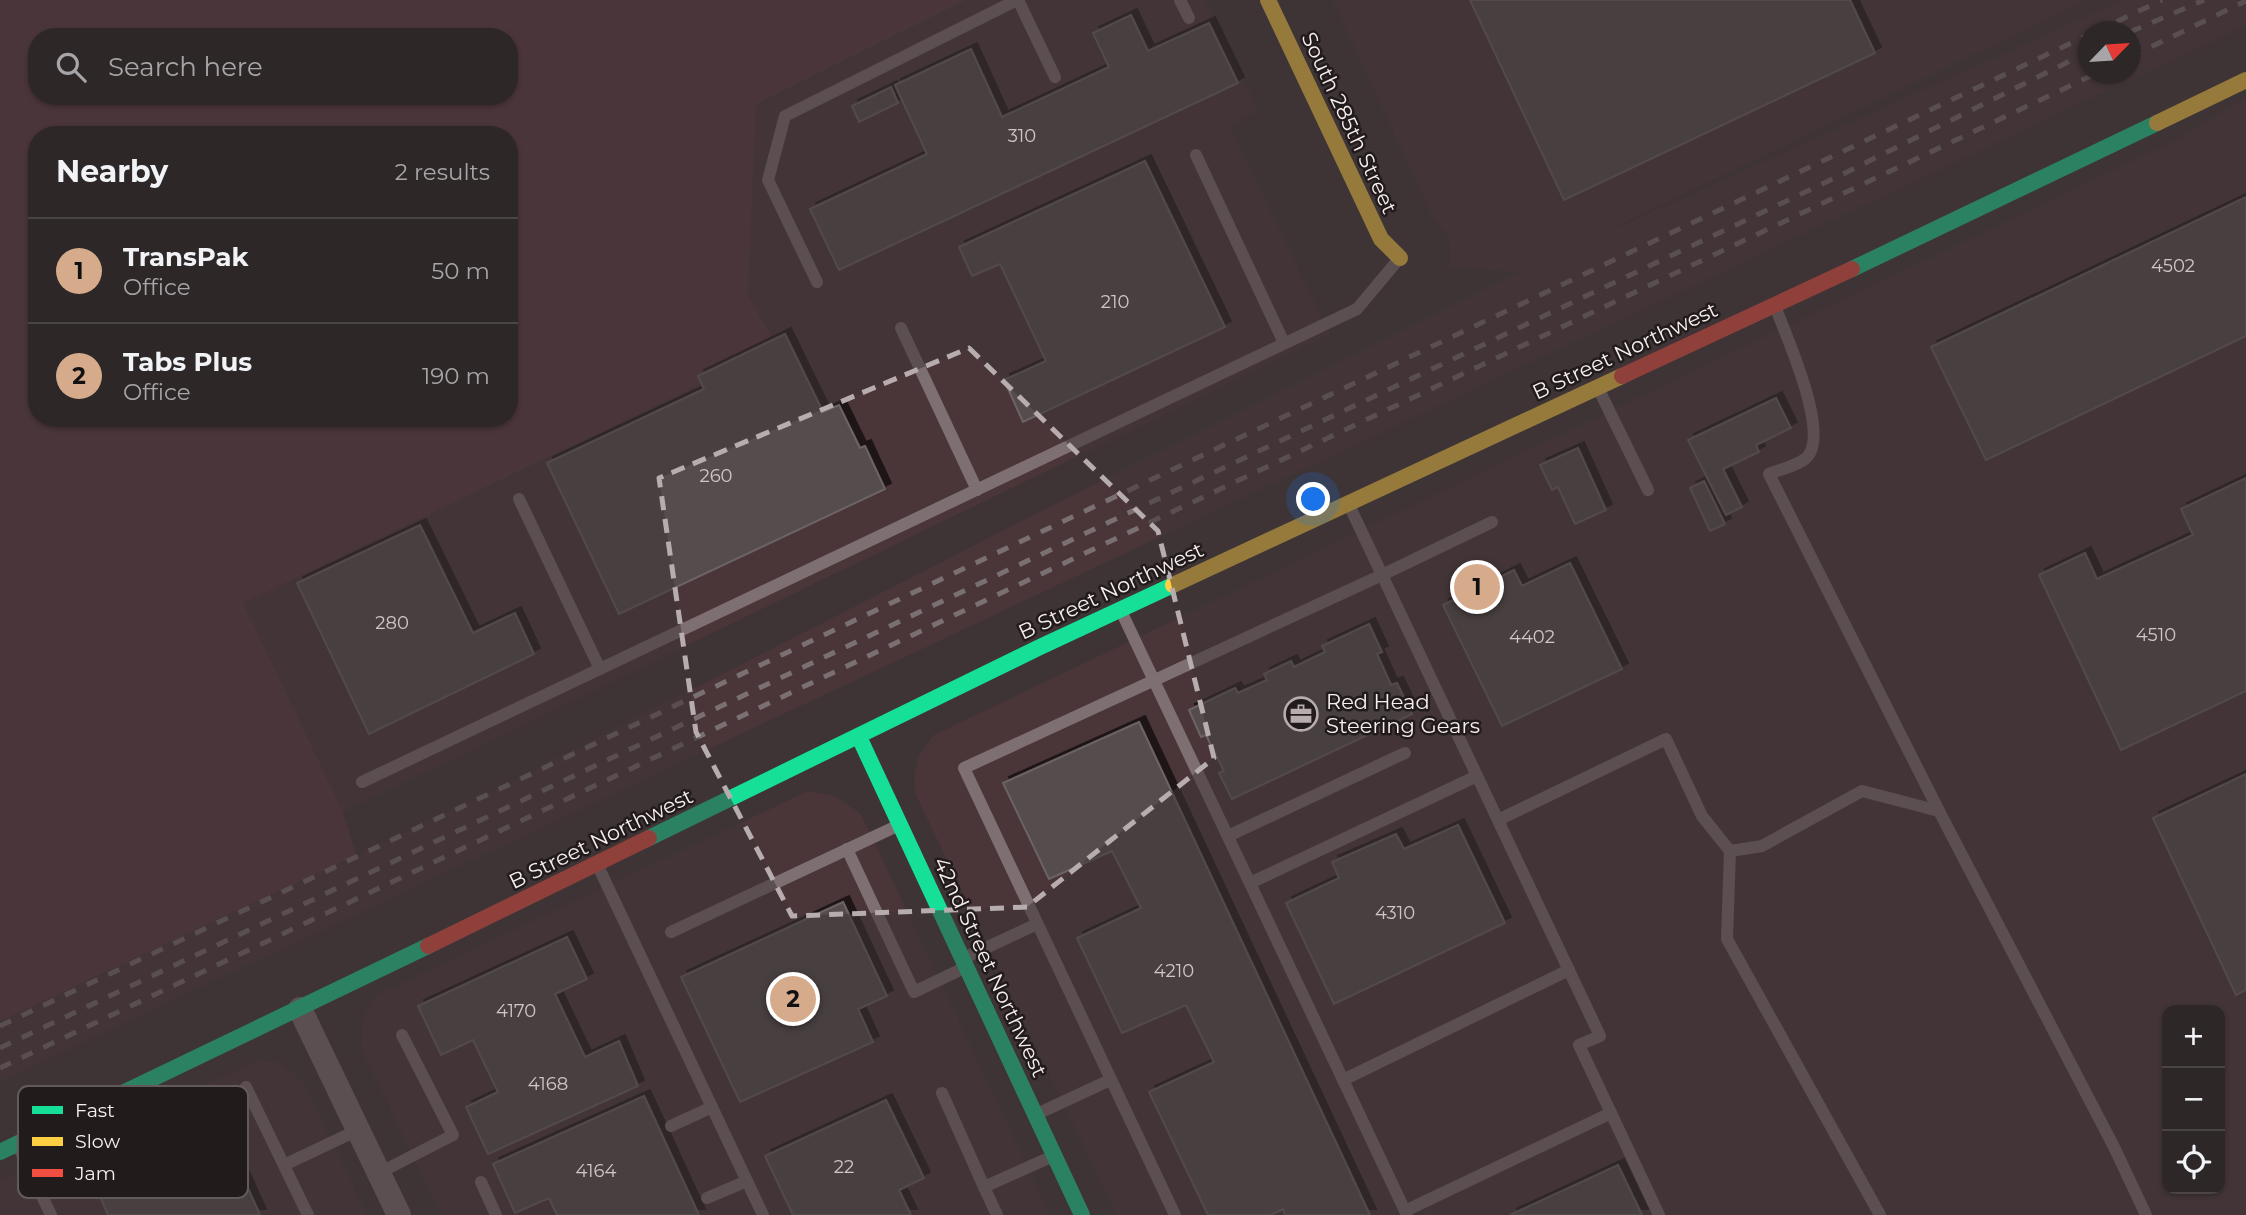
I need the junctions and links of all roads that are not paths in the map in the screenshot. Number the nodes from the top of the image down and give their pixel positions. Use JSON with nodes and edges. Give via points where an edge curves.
{"nodes":[{"id":1,"x":1017,"y":0,"type":"edge"},
{"id":2,"x":1180,"y":0,"type":"edge"},
{"id":3,"x":1268,"y":0,"type":"edge"},
{"id":4,"x":1189,"y":18,"type":"dead end"},
{"id":5,"x":1055,"y":77,"type":"dead end"},
{"id":6,"x":2246,"y":80,"type":"edge"},
{"id":7,"x":1196,"y":155,"type":"dead end"},
{"id":8,"x":1400,"y":258,"type":"joint"},
{"id":9,"x":817,"y":282,"type":"dead end"},
{"id":10,"x":1775,"y":305,"type":"junction"},
{"id":11,"x":901,"y":328,"type":"dead end"},
{"id":12,"x":1284,"y":343,"type":"junction"},
{"id":13,"x":1598,"y":387,"type":"junction"},
{"id":14,"x":977,"y":490,"type":"junction"},
{"id":15,"x":1648,"y":490,"type":"dead end"},
{"id":16,"x":519,"y":499,"type":"dead end"},
{"id":17,"x":1348,"y":503,"type":"junction"},
{"id":18,"x":1492,"y":522,"type":"dead end"},
{"id":19,"x":1382,"y":575,"type":"junction"},
{"id":20,"x":1120,"y":610,"type":"junction"},
{"id":21,"x":600,"y":668,"type":"junction"},
{"id":22,"x":1154,"y":680,"type":"junction"},
{"id":23,"x":859,"y":737,"type":"junction"},
{"id":24,"x":1405,"y":753,"type":"dead end"},
{"id":25,"x":1477,"y":776,"type":"junction"},
{"id":26,"x":362,"y":782,"type":"dead end"},
{"id":27,"x":1939,"y":811,"type":"junction"},
{"id":28,"x":1498,"y":820,"type":"junction"},
{"id":29,"x":900,"y":824,"type":"junction"},
{"id":30,"x":1228,"y":836,"type":"junction"},
{"id":31,"x":846,"y":849,"type":"junction"},
{"id":32,"x":1730,"y":850,"type":"junction"},
{"id":33,"x":597,"y":864,"type":"junction"},
{"id":34,"x":1250,"y":883,"type":"junction"},
{"id":35,"x":1037,"y":924,"type":"junction"},
{"id":36,"x":671,"y":932,"type":"dead end"},
{"id":37,"x":964,"y":963,"type":"junction"},
{"id":38,"x":1569,"y":970,"type":"junction"},
{"id":39,"x":300,"y":1009,"type":"junction"},
{"id":40,"x":402,"y":1035,"type":"dead end"},
{"id":41,"x":1110,"y":1080,"type":"junction"},
{"id":42,"x":1343,"y":1080,"type":"junction"},
{"id":43,"x":139,"y":1086,"type":"edge"},
{"id":44,"x":248,"y":1091,"type":"edge"},
{"id":45,"x":942,"y":1093,"type":"dead end"},
{"id":46,"x":712,"y":1107,"type":"junction"},
{"id":47,"x":1611,"y":1113,"type":"junction"},
{"id":48,"x":1035,"y":1114,"type":"junction"},
{"id":49,"x":671,"y":1126,"type":"dead end"},
{"id":50,"x":358,"y":1130,"type":"junction"},
{"id":51,"x":17,"y":1144,"type":"edge"},
{"id":52,"x":0,"y":1152,"type":"edge"},
{"id":53,"x":1054,"y":1156,"type":"junction"},
{"id":54,"x":284,"y":1166,"type":"junction"},
{"id":55,"x":379,"y":1173,"type":"junction"},
{"id":56,"x":747,"y":1181,"type":"junction"},
{"id":57,"x":481,"y":1182,"type":"dead end"},
{"id":58,"x":984,"y":1186,"type":"junction"},
{"id":59,"x":43,"y":1198,"type":"edge"},
{"id":60,"x":707,"y":1198,"type":"dead end"},
{"id":61,"x":1406,"y":1213,"type":"edge"},
{"id":62,"x":51,"y":1215,"type":"edge"},
{"id":63,"x":308,"y":1215,"type":"edge"},
{"id":64,"x":399,"y":1215,"type":"edge"},
{"id":65,"x":496,"y":1215,"type":"edge"},
{"id":66,"x":764,"y":1215,"type":"edge"},
{"id":67,"x":997,"y":1215,"type":"edge"},
{"id":68,"x":1082,"y":1215,"type":"edge"},
{"id":69,"x":1175,"y":1215,"type":"edge"},
{"id":70,"x":1659,"y":1215,"type":"edge"},
{"id":71,"x":1880,"y":1215,"type":"edge"},
{"id":72,"x":2146,"y":1215,"type":"edge"}],
"edges":[{"from":1,"to":5,"type":"lane"},
{"from":1,"to":9,"type":"lane","via":[[785,116],[768,180]]},
{"from":2,"to":4,"type":"lane"},
{"from":3,"to":8,"type":"street","name":"South 285th Street","via":[[1381,239]]},
{"from":6,"to":10,"type":"street","name":"B Street Northwest"},
{"from":7,"to":12,"type":"lane"},
{"from":8,"to":12,"type":"lane","via":[[1357,309]]},
{"from":10,"to":13,"type":"street","name":"B Street Northwest"},
{"from":10,"to":27,"type":"lane","via":[[1810,401],[1815,445],[1807,458],[1769,474]]},
{"from":11,"to":14,"type":"lane"},
{"from":12,"to":14,"type":"lane"},
{"from":13,"to":15,"type":"lane"},
{"from":13,"to":17,"type":"street","name":"B Street Northwest"},
{"from":14,"to":21,"type":"lane"},
{"from":16,"to":21,"type":"lane"},
{"from":17,"to":19,"type":"lane"},
{"from":17,"to":20,"type":"street","name":"B Street Northwest"},
{"from":18,"to":19,"type":"lane"},
{"from":19,"to":22,"type":"lane"},
{"from":19,"to":25,"type":"lane"},
{"from":20,"to":22,"type":"lane"},
{"from":20,"to":23,"type":"street","name":"B Street Northwest"},
{"from":21,"to":26,"type":"lane"},
{"from":22,"to":30,"type":"lane"},
{"from":22,"to":35,"type":"lane","via":[[964,768]]},
{"from":23,"to":29,"type":"street","name":"42nd Street Northwest"},
{"from":23,"to":33,"type":"street","name":"B Street Northwest"},
{"from":24,"to":30,"type":"lane"},
{"from":25,"to":28,"type":"lane"},
{"from":25,"to":34,"type":"lane"},
{"from":27,"to":32,"type":"lane","via":[[1862,790],[1762,846]]},
{"from":27,"to":72,"type":"lane"},
{"from":28,"to":32,"type":"lane","via":[[1666,739],[1702,816]]},
{"from":28,"to":38,"type":"lane"},
{"from":29,"to":31,"type":"lane"},
{"from":29,"to":37,"type":"street","name":"42nd Street Northwest"},
{"from":30,"to":34,"type":"lane"},
{"from":31,"to":36,"type":"lane"},
{"from":31,"to":37,"type":"lane","via":[[914,992]]},
{"from":32,"to":71,"type":"lane","via":[[1727,939]]},
{"from":33,"to":39,"type":"street","name":"B Street Northwest"},
{"from":33,"to":46,"type":"lane"},
{"from":34,"to":42,"type":"lane"},
{"from":35,"to":37,"type":"lane"},
{"from":35,"to":41,"type":"lane"},
{"from":37,"to":48,"type":"street","name":"42nd Street Northwest"},
{"from":38,"to":42,"type":"lane"},
{"from":38,"to":47,"type":"lane","via":[[1600,1036],[1579,1045]]},
{"from":39,"to":43,"type":"street","name":"B Street Northwest"},
{"from":39,"to":50,"type":"street"},
{"from":40,"to":55,"type":"lane","via":[[453,1135]]},
{"from":41,"to":48,"type":"lane"},
{"from":41,"to":69,"type":"lane"},
{"from":42,"to":61,"type":"lane"},
{"from":44,"to":54,"type":"lane"},
{"from":45,"to":58,"type":"lane"},
{"from":46,"to":49,"type":"lane"},
{"from":46,"to":56,"type":"lane"},
{"from":47,"to":61,"type":"lane"},
{"from":47,"to":70,"type":"lane"},
{"from":48,"to":53,"type":"street","name":"42nd Street Northwest"},
{"from":50,"to":54,"type":"lane"},
{"from":50,"to":55,"type":"street"},
{"from":51,"to":52,"type":"street","name":"B Street Northwest"},
{"from":53,"to":58,"type":"lane"},
{"from":53,"to":68,"type":"street","name":"42nd Street Northwest"},
{"from":54,"to":63,"type":"lane"},
{"from":55,"to":64,"type":"street"},
{"from":56,"to":60,"type":"lane"},
{"from":56,"to":66,"type":"lane"},
{"from":57,"to":65,"type":"lane"},
{"from":58,"to":67,"type":"lane"},
{"from":59,"to":62,"type":"lane"}]}
